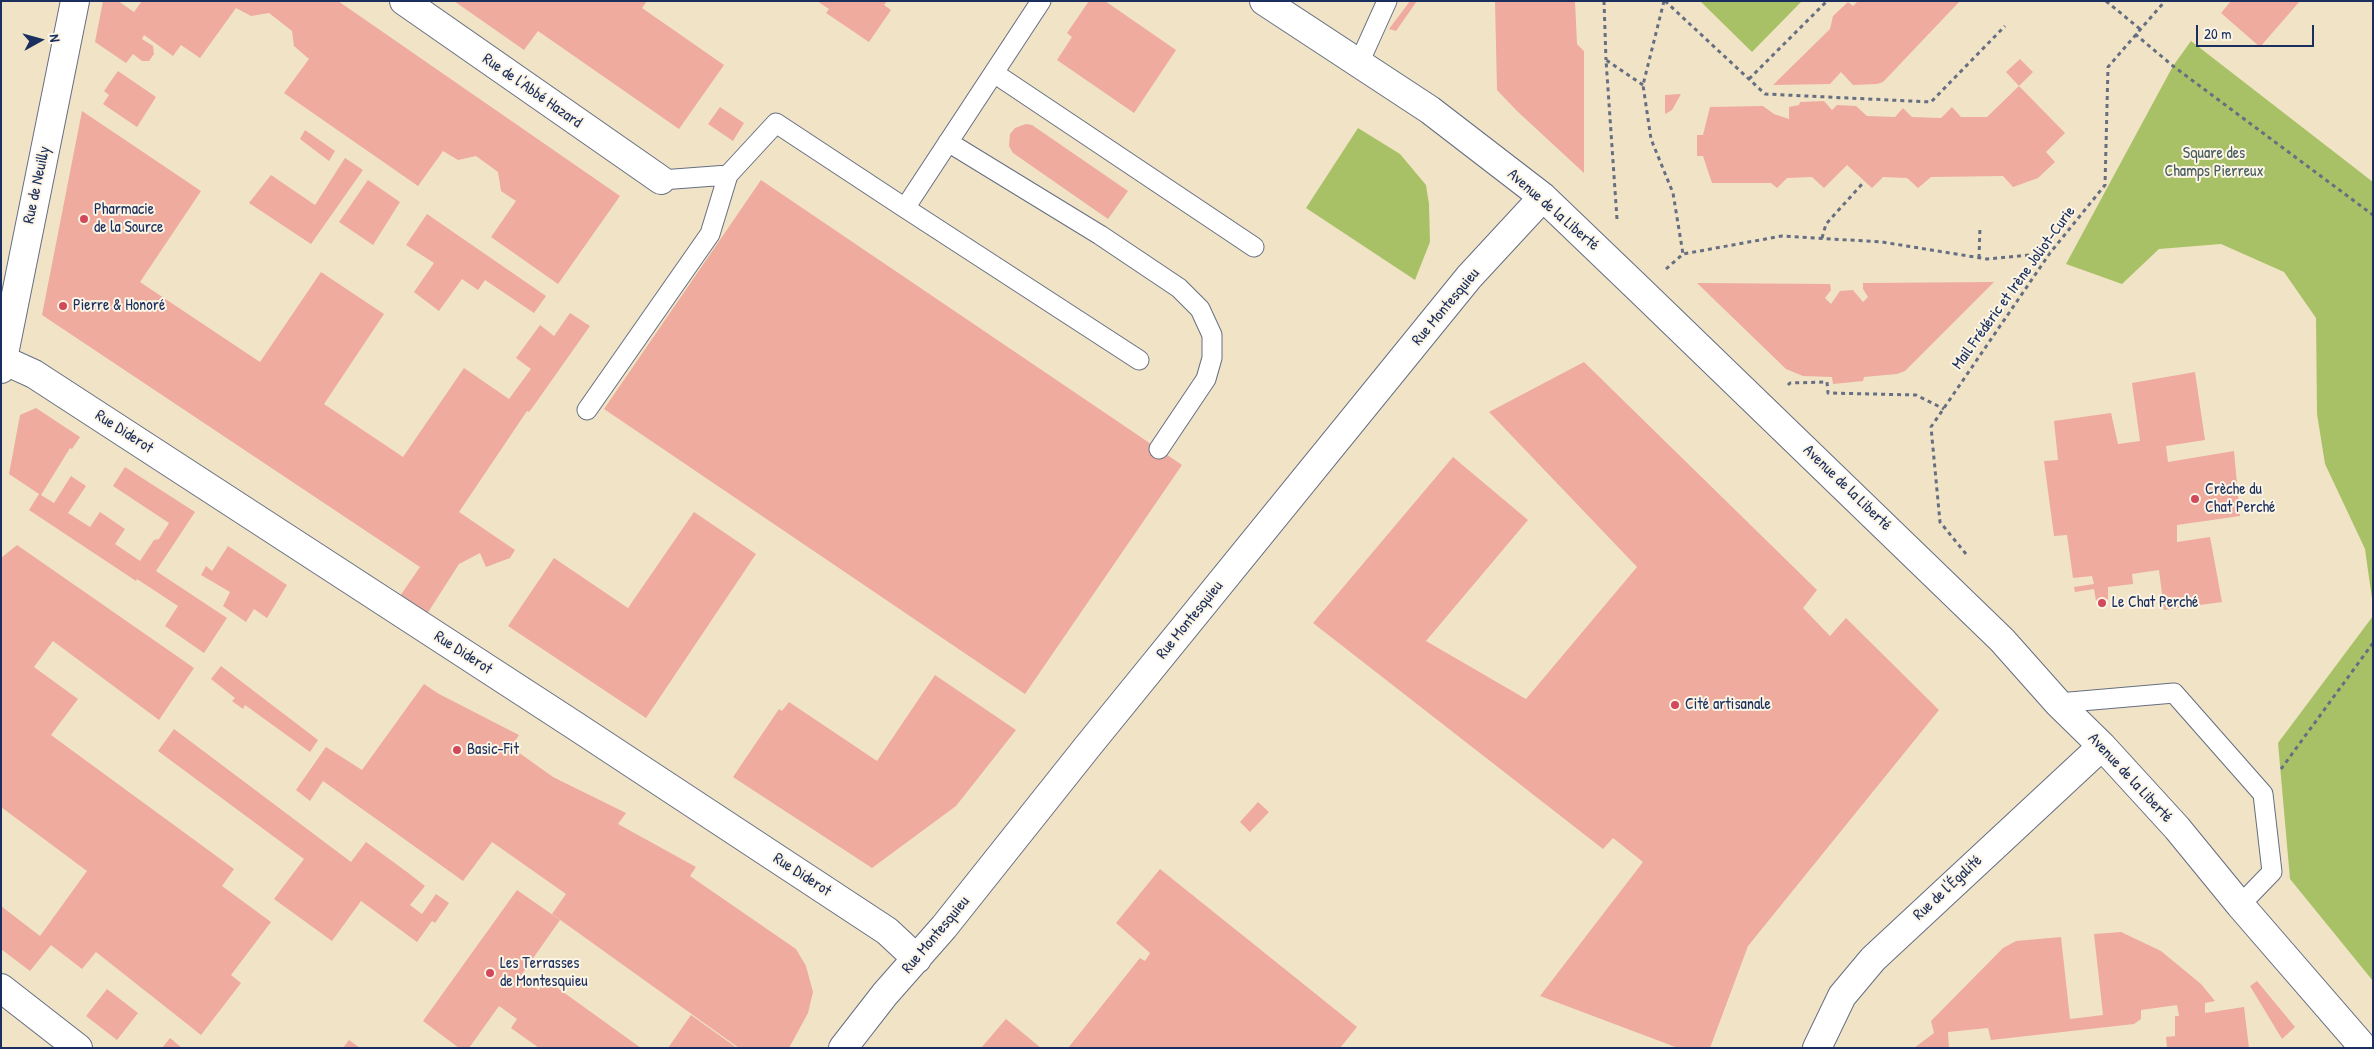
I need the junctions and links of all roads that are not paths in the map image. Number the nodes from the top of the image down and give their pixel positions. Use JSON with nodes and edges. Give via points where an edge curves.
{"nodes":[{"id":1,"x":75,"y":1,"type":"edge"},
{"id":2,"x":404,"y":1,"type":"edge"},
{"id":3,"x":1041,"y":1,"type":"edge"},
{"id":4,"x":1264,"y":1,"type":"edge"},
{"id":5,"x":1387,"y":1,"type":"edge"},
{"id":6,"x":1359,"y":63,"type":"junction"},
{"id":7,"x":994,"y":73,"type":"junction"},
{"id":8,"x":948,"y":142,"type":"junction"},
{"id":9,"x":728,"y":175,"type":"junction"},
{"id":10,"x":661,"y":180,"type":"joint"},
{"id":11,"x":1543,"y":197,"type":"junction"},
{"id":12,"x":905,"y":208,"type":"junction"},
{"id":13,"x":1254,"y":247,"type":"dead end"},
{"id":14,"x":1139,"y":360,"type":"dead end"},
{"id":15,"x":2,"y":363,"type":"edge"},
{"id":16,"x":587,"y":410,"type":"dead end"},
{"id":17,"x":1159,"y":449,"type":"dead end"},
{"id":18,"x":2058,"y":703,"type":"junction"},
{"id":19,"x":2102,"y":746,"type":"junction"},
{"id":20,"x":2240,"y":904,"type":"junction"},
{"id":21,"x":917,"y":959,"type":"junction"},
{"id":22,"x":1,"y":988,"type":"edge"},
{"id":23,"x":78,"y":1048,"type":"edge"},
{"id":24,"x":843,"y":1048,"type":"edge"},
{"id":25,"x":1817,"y":1048,"type":"edge"},
{"id":26,"x":2364,"y":1048,"type":"edge"}],
"edges":[{"from":1,"to":15,"type":"street","name":"Rue de Neuilly"},
{"from":2,"to":10,"type":"street","name":"Rue de l'Abbé Hazard"},
{"from":3,"to":7,"type":"lane"},
{"from":4,"to":6,"type":"street","name":"Avenue de la Liberté"},
{"from":5,"to":6,"type":"lane"},
{"from":6,"to":11,"type":"street","name":"Avenue de la Liberté","via":[[1430,110]]},
{"from":7,"to":8,"type":"lane"},
{"from":7,"to":13,"type":"lane"},
{"from":8,"to":12,"type":"lane"},
{"from":8,"to":17,"type":"lane","via":[[1100,235],[1179,288],[1200,310],[1212,335],[1212,358],[1206,379]]},
{"from":9,"to":10,"type":"lane"},
{"from":9,"to":12,"type":"lane","via":[[776,123]]},
{"from":9,"to":16,"type":"lane","via":[[710,234]]},
{"from":11,"to":18,"type":"street","name":"Avenue de la Liberté","via":[[2002,640]]},
{"from":11,"to":21,"type":"street","name":"Rue Montesquieu","via":[[1469,277]]},
{"from":12,"to":14,"type":"lane"},
{"from":15,"to":21,"type":"street","name":"Rue Diderot","via":[[34,374],[574,725],[887,932]]},
{"from":18,"to":19,"type":"street","name":"Avenue de la Liberté"},
{"from":18,"to":20,"type":"lane","via":[[2174,693],[2264,794],[2272,872]]},
{"from":19,"to":20,"type":"street","name":"Avenue de la Liberté","via":[[2177,828]]},
{"from":19,"to":25,"type":"street","name":"Rue de l'Égalité","via":[[1873,959],[1842,996]]},
{"from":20,"to":26,"type":"street","name":"Avenue de la Liberté"},
{"from":21,"to":24,"type":"street","name":"Rue Montesquieu"},
{"from":22,"to":23,"type":"street"}]}
